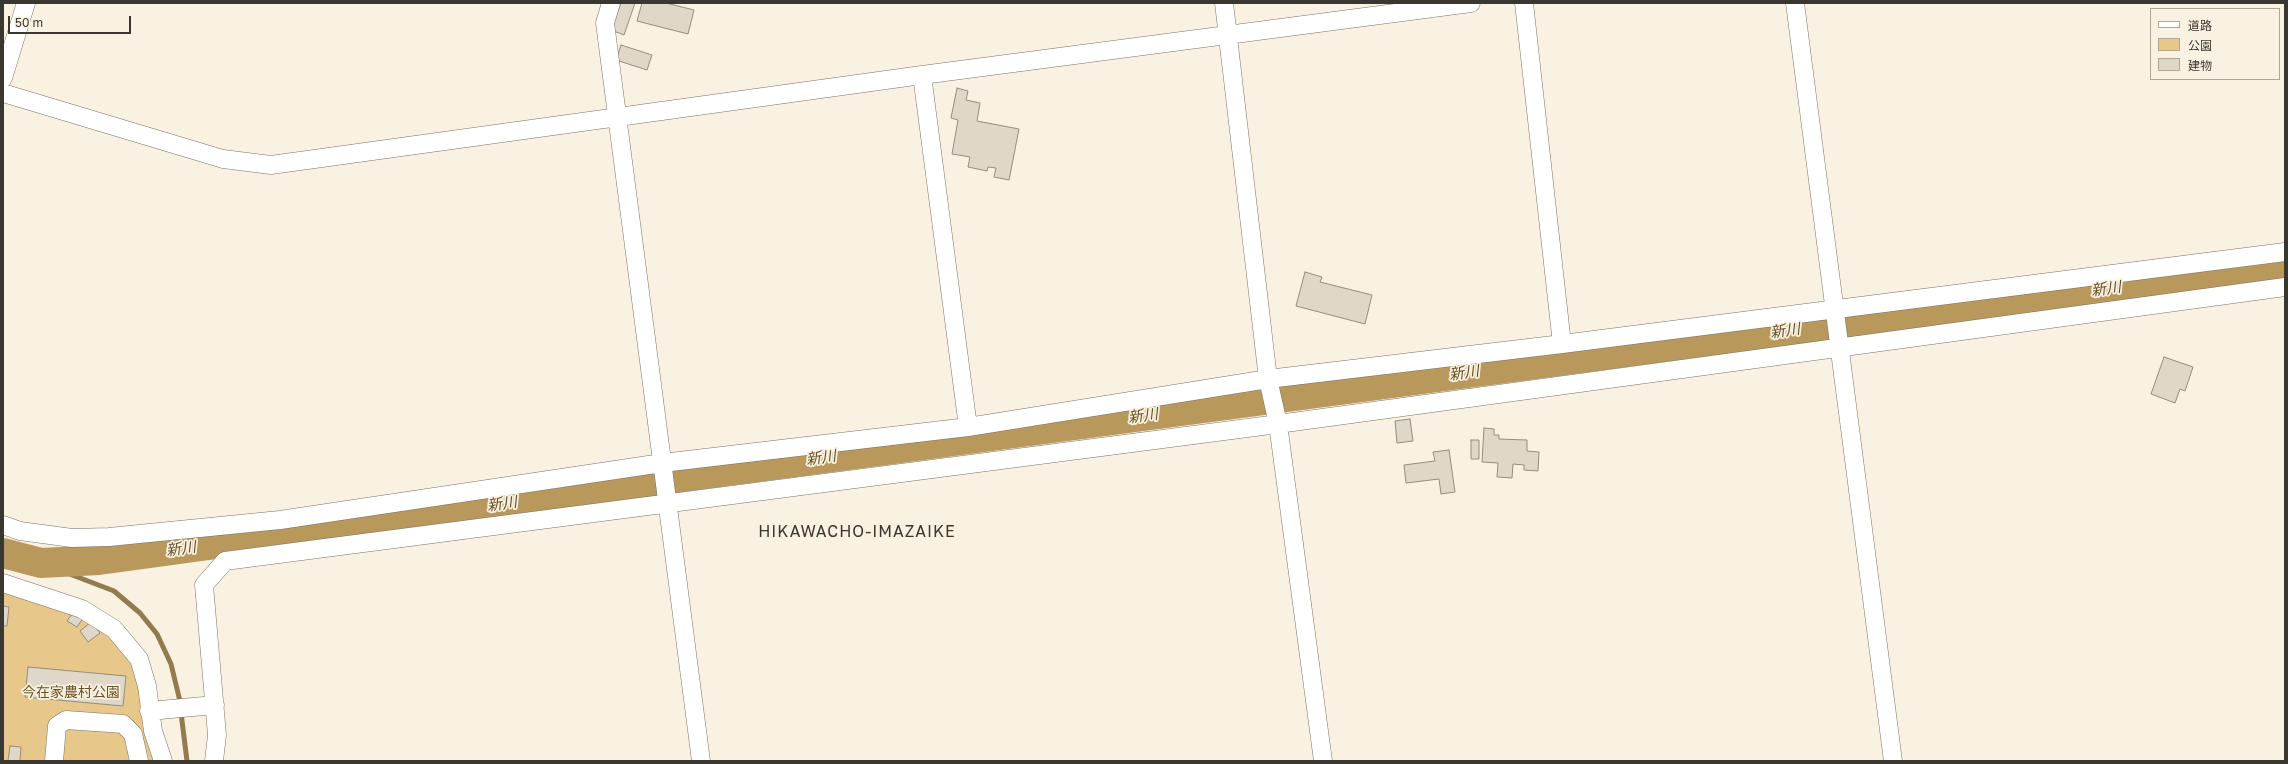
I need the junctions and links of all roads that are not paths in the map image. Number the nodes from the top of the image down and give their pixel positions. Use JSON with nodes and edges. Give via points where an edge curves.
{"nodes":[{"id":1,"x":26,"y":3,"type":"edge"},
{"id":2,"x":611,"y":3,"type":"edge"},
{"id":3,"x":1224,"y":3,"type":"edge"},
{"id":4,"x":1471,"y":3,"type":"edge"},
{"id":5,"x":1524,"y":3,"type":"edge"},
{"id":6,"x":1795,"y":3,"type":"edge"},
{"id":7,"x":1228,"y":35,"type":"junction"},
{"id":8,"x":922,"y":75,"type":"junction"},
{"id":9,"x":3,"y":78,"type":"edge"},
{"id":10,"x":3,"y":93,"type":"edge"},
{"id":11,"x":617,"y":118,"type":"junction"},
{"id":12,"x":2285,"y":252,"type":"edge"},
{"id":13,"x":2285,"y":287,"type":"edge"},
{"id":14,"x":1835,"y":310,"type":"junction"},
{"id":15,"x":1838,"y":343,"type":"junction"},
{"id":16,"x":1562,"y":344,"type":"junction"},
{"id":17,"x":1268,"y":379,"type":"junction"},
{"id":18,"x":1277,"y":418,"type":"junction"},
{"id":19,"x":968,"y":427,"type":"junction"},
{"id":20,"x":662,"y":463,"type":"junction"},
{"id":21,"x":666,"y":498,"type":"junction"},
{"id":22,"x":3,"y":525,"type":"edge"},
{"id":23,"x":3,"y":583,"type":"edge"},
{"id":24,"x":209,"y":705,"type":"junction"},
{"id":25,"x":152,"y":710,"type":"junction"},
{"id":26,"x":54,"y":761,"type":"edge"},
{"id":27,"x":139,"y":761,"type":"edge"},
{"id":28,"x":163,"y":761,"type":"edge"},
{"id":29,"x":214,"y":761,"type":"edge"},
{"id":30,"x":701,"y":761,"type":"edge"},
{"id":31,"x":1323,"y":761,"type":"edge"},
{"id":32,"x":1893,"y":761,"type":"edge"}],
"edges":[{"from":1,"to":9,"type":"street"},
{"from":2,"to":11,"type":"street","via":[[605,23]]},
{"from":3,"to":7,"type":"street"},
{"from":4,"to":7,"type":"street"},
{"from":5,"to":16,"type":"street"},
{"from":6,"to":14,"type":"street"},
{"from":7,"to":8,"type":"street"},
{"from":7,"to":17,"type":"street"},
{"from":8,"to":11,"type":"street"},
{"from":8,"to":19,"type":"street"},
{"from":10,"to":11,"type":"street","via":[[223,159],[271,165]]},
{"from":11,"to":20,"type":"street"},
{"from":12,"to":14,"type":"street"},
{"from":13,"to":15,"type":"street"},
{"from":14,"to":15,"type":"street"},
{"from":14,"to":16,"type":"street"},
{"from":15,"to":18,"type":"street"},
{"from":15,"to":32,"type":"street"},
{"from":16,"to":17,"type":"street"},
{"from":17,"to":18,"type":"street"},
{"from":17,"to":19,"type":"street"},
{"from":18,"to":21,"type":"street"},
{"from":18,"to":31,"type":"street"},
{"from":19,"to":20,"type":"street"},
{"from":20,"to":21,"type":"street"},
{"from":20,"to":22,"type":"street","via":[[280,520],[109,537],[72,538],[20,531]]},
{"from":21,"to":24,"type":"street","via":[[225,562],[204,585]]},
{"from":21,"to":30,"type":"street"},
{"from":23,"to":25,"type":"street","via":[[82,608],[114,628],[139,659]]},
{"from":24,"to":25,"type":"street"},
{"from":24,"to":29,"type":"street","via":[[217,735]]},
{"from":25,"to":28,"type":"street"},
{"from":26,"to":27,"type":"street","via":[[57,726],[66,720],[123,724],[133,734]]}]}
